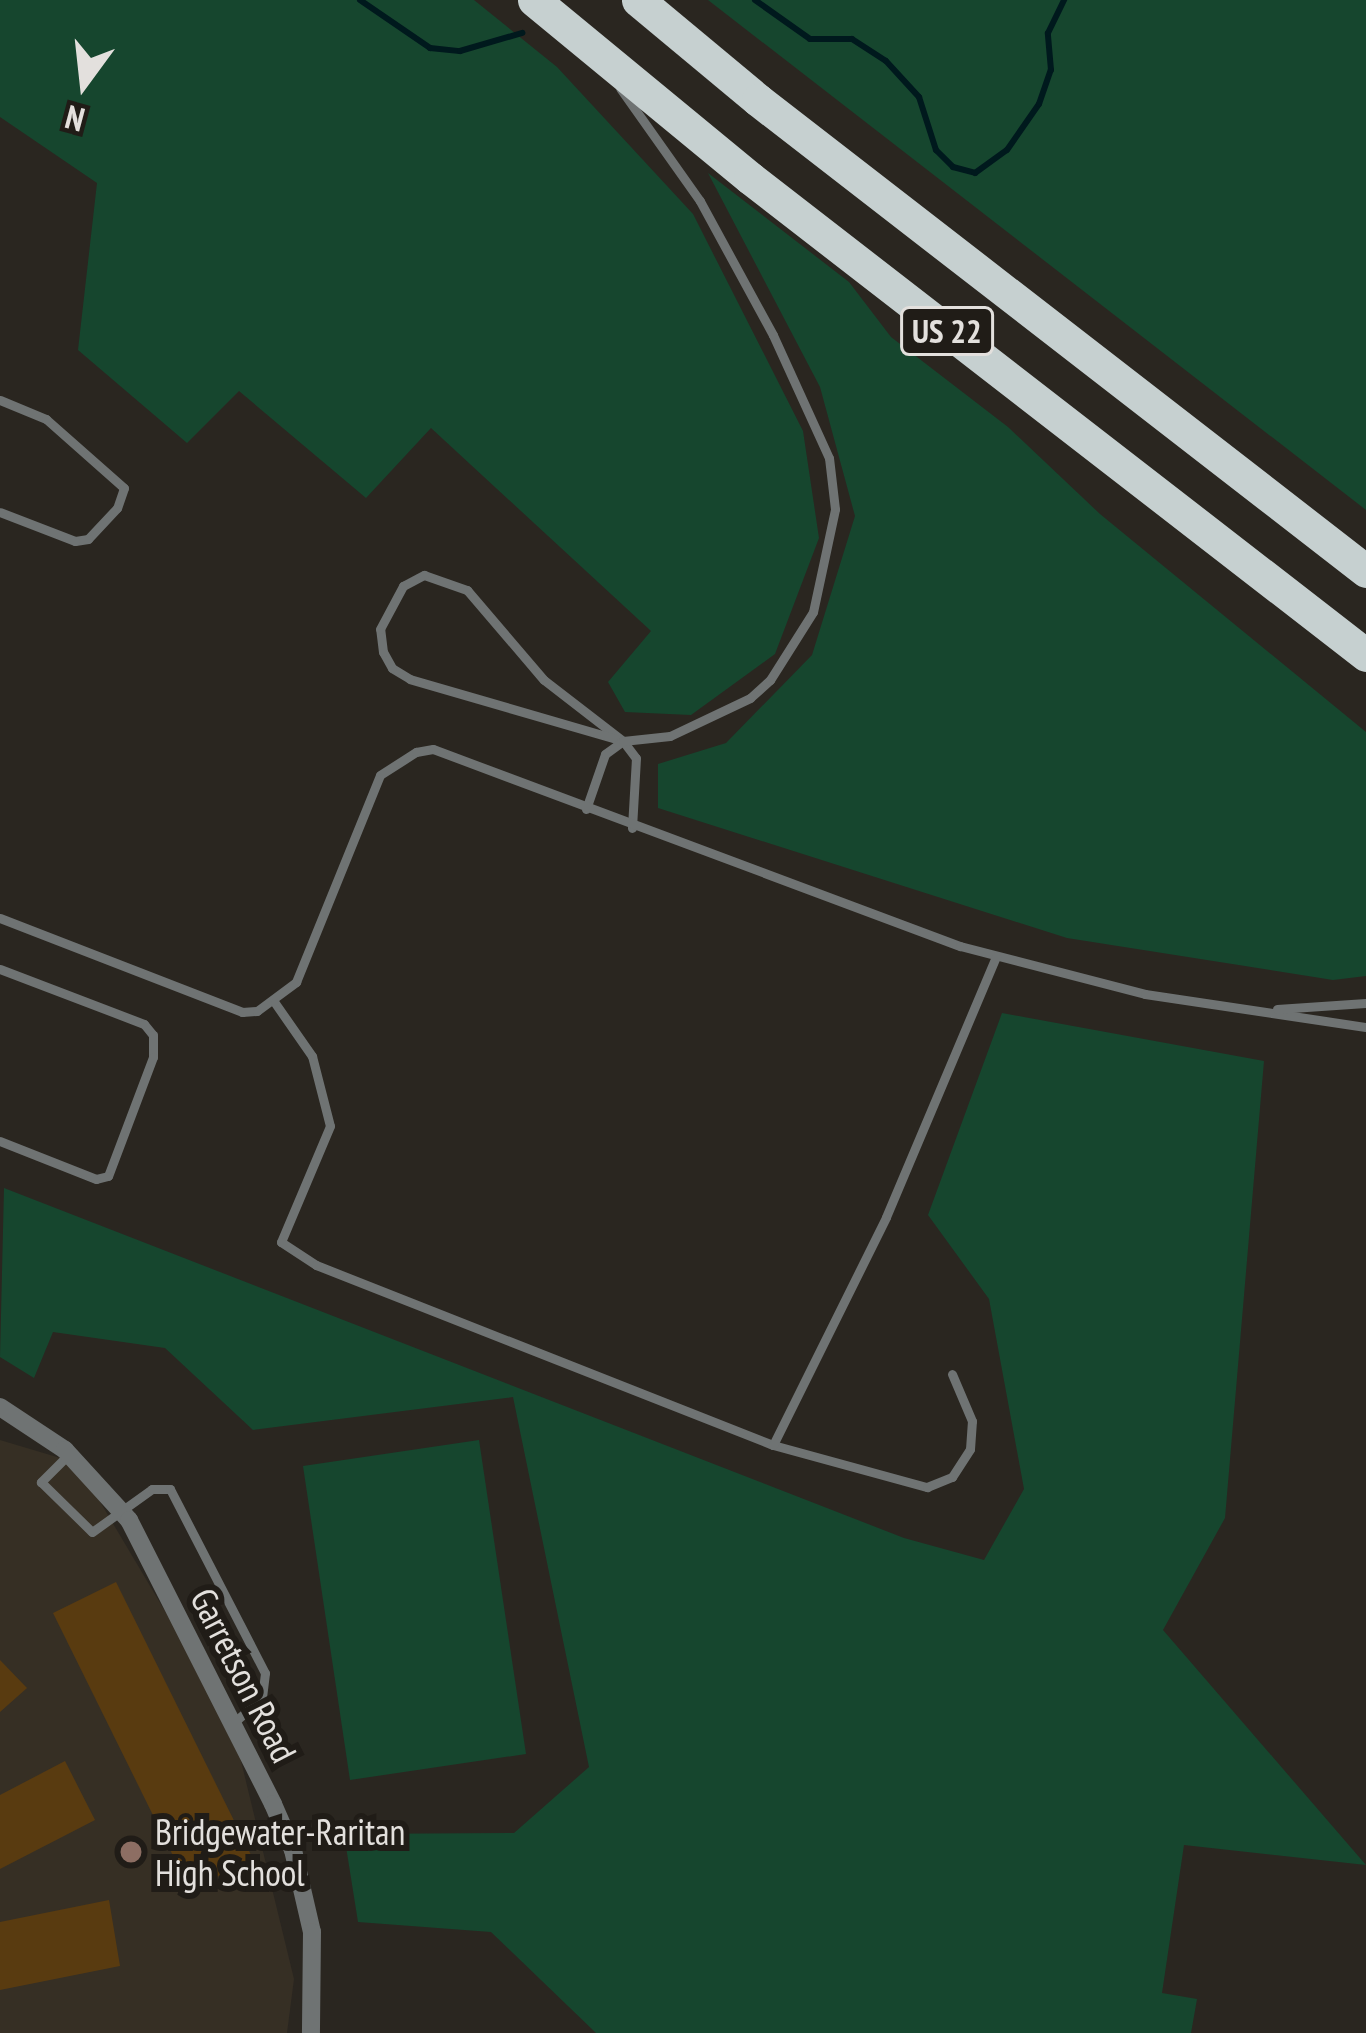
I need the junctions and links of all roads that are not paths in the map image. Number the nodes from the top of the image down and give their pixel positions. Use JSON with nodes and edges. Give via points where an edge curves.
{"nodes":[{"id":1,"x":534,"y":0,"type":"edge"},
{"id":2,"x":638,"y":0,"type":"edge"},
{"id":3,"x":596,"y":54,"type":"junction"},
{"id":4,"x":0,"y":400,"type":"edge"},
{"id":5,"x":0,"y":512,"type":"edge"},
{"id":6,"x":1366,"y":571,"type":"edge"},
{"id":7,"x":1366,"y":655,"type":"edge"},
{"id":8,"x":622,"y":741,"type":"junction"},
{"id":9,"x":586,"y":809,"type":"junction"},
{"id":10,"x":632,"y":827,"type":"junction"},
{"id":11,"x":0,"y":918,"type":"edge"},
{"id":12,"x":997,"y":956,"type":"junction"},
{"id":13,"x":0,"y":969,"type":"edge"},
{"id":14,"x":275,"y":1003,"type":"junction"},
{"id":15,"x":1366,"y":1003,"type":"edge"},
{"id":16,"x":1259,"y":1010,"type":"junction"},
{"id":17,"x":1366,"y":1027,"type":"edge"},
{"id":18,"x":0,"y":1141,"type":"edge"},
{"id":19,"x":952,"y":1374,"type":"dead end"},
{"id":20,"x":0,"y":1407,"type":"edge"},
{"id":21,"x":772,"y":1445,"type":"junction"},
{"id":22,"x":69,"y":1454,"type":"junction"},
{"id":23,"x":118,"y":1509,"type":"junction"},
{"id":24,"x":232,"y":1724,"type":"junction"},
{"id":25,"x":311,"y":2033,"type":"edge"}],
"edges":[{"from":1,"to":3,"type":"highway","number":"US 22"},
{"from":2,"to":6,"type":"highway","number":"US 22"},
{"from":3,"to":7,"type":"highway","number":"US 22"},
{"from":3,"to":8,"type":"lane","via":[[700,201],[773,335],[829,458],[835,493],[813,611],[770,680],[702,723]]},
{"from":4,"to":5,"type":"lane","via":[[46,419],[124,488],[117,508],[75,541]]},
{"from":8,"to":8,"type":"lane","via":[[544,680],[459,584],[424,575],[393,600],[380,642],[392,668]]},
{"from":8,"to":9,"type":"lane","via":[[605,754]]},
{"from":8,"to":10,"type":"lane","via":[[636,758]]},
{"from":9,"to":10,"type":"lane"},
{"from":9,"to":14,"type":"lane","via":[[433,749],[395,762],[380,776],[296,982]]},
{"from":10,"to":12,"type":"lane"},
{"from":11,"to":14,"type":"lane","via":[[242,1012]]},
{"from":12,"to":16,"type":"lane","via":[[1145,994]]},
{"from":12,"to":21,"type":"lane","via":[[886,1217]]},
{"from":13,"to":18,"type":"lane","via":[[144,1024],[153,1058],[108,1176],[96,1179]]},
{"from":14,"to":21,"type":"lane","via":[[312,1056],[330,1126],[281,1242],[316,1265]]},
{"from":15,"to":16,"type":"lane"},
{"from":16,"to":17,"type":"lane"},
{"from":19,"to":21,"type":"lane","via":[[972,1421],[970,1449],[952,1477],[927,1487]]},
{"from":20,"to":22,"type":"street","name":"Garretson Road"},
{"from":22,"to":23,"type":"street","name":"Garretson Road"},
{"from":22,"to":23,"type":"lane","via":[[41,1482],[92,1532]]},
{"from":23,"to":24,"type":"street","name":"Garretson Road"},
{"from":23,"to":24,"type":"lane","via":[[152,1489],[170,1489],[265,1673],[262,1698]]},
{"from":24,"to":25,"type":"street","name":"Garretson Road","via":[[305,1891]]}]}
